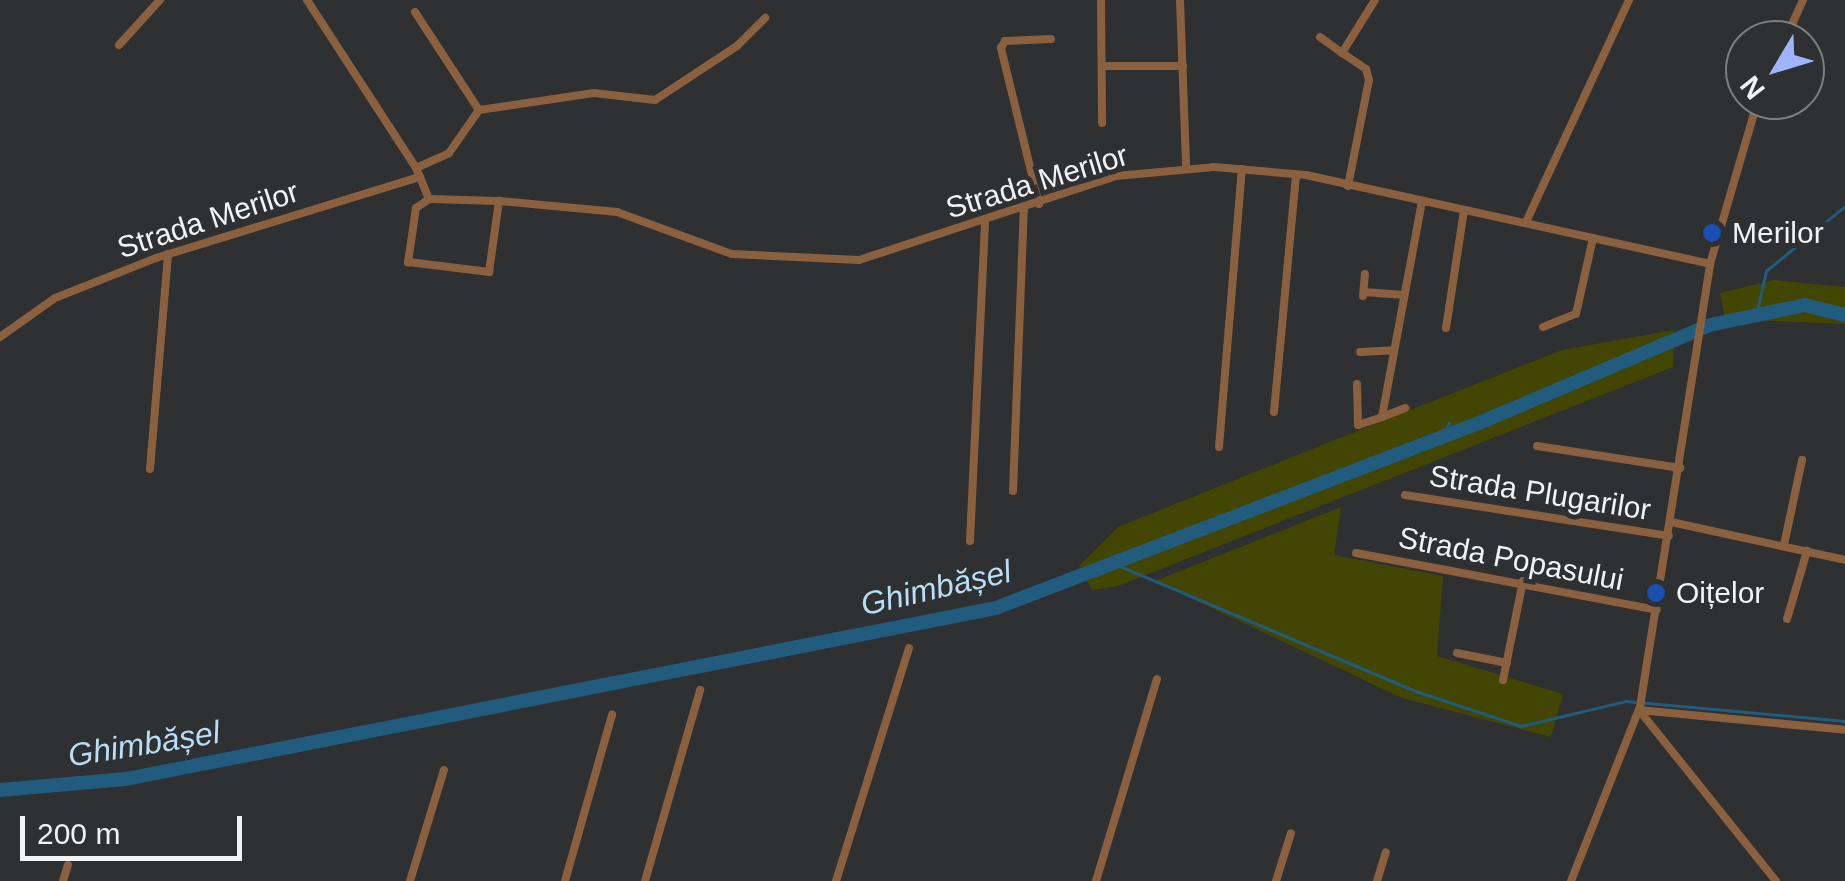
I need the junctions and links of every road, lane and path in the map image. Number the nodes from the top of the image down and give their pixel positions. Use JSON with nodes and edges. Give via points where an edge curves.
{"nodes":[{"id":1,"x":160,"y":0,"type":"edge"},
{"id":2,"x":308,"y":0,"type":"edge"},
{"id":3,"x":1101,"y":0,"type":"edge"},
{"id":4,"x":1180,"y":0,"type":"edge"},
{"id":5,"x":1375,"y":0,"type":"edge"},
{"id":6,"x":1629,"y":0,"type":"edge"},
{"id":7,"x":415,"y":12,"type":"dead end"},
{"id":8,"x":765,"y":18,"type":"dead end"},
{"id":9,"x":1320,"y":37,"type":"dead end"},
{"id":10,"x":1051,"y":39,"type":"dead end"},
{"id":11,"x":119,"y":45,"type":"dead end"},
{"id":12,"x":1342,"y":53,"type":"junction"},
{"id":13,"x":1102,"y":66,"type":"junction"},
{"id":14,"x":1183,"y":66,"type":"junction"},
{"id":15,"x":478,"y":110,"type":"junction"},
{"id":16,"x":1752,"y":120,"type":"edge"},
{"id":17,"x":1102,"y":123,"type":"dead end"},
{"id":18,"x":1186,"y":167,"type":"junction"},
{"id":19,"x":416,"y":168,"type":"junction"},
{"id":20,"x":1242,"y":169,"type":"junction"},
{"id":21,"x":1296,"y":174,"type":"junction"},
{"id":22,"x":420,"y":177,"type":"junction"},
{"id":23,"x":1348,"y":186,"type":"junction"},
{"id":24,"x":429,"y":199,"type":"junction"},
{"id":25,"x":499,"y":201,"type":"junction"},
{"id":26,"x":1422,"y":201,"type":"junction"},
{"id":27,"x":1039,"y":204,"type":"junction"},
{"id":28,"x":1024,"y":210,"type":"junction"},
{"id":29,"x":1464,"y":210,"type":"junction"},
{"id":30,"x":985,"y":222,"type":"junction"},
{"id":31,"x":1526,"y":222,"type":"junction"},
{"id":32,"x":1592,"y":238,"type":"junction"},
{"id":33,"x":168,"y":254,"type":"junction"},
{"id":34,"x":1710,"y":264,"type":"junction"},
{"id":35,"x":1365,"y":274,"type":"dead end"},
{"id":36,"x":1404,"y":295,"type":"junction"},
{"id":37,"x":1542,"y":327,"type":"dead end"},
{"id":38,"x":1446,"y":328,"type":"dead end"},
{"id":39,"x":0,"y":338,"type":"edge"},
{"id":40,"x":1394,"y":350,"type":"junction"},
{"id":41,"x":1360,"y":352,"type":"dead end"},
{"id":42,"x":1357,"y":384,"type":"dead end"},
{"id":43,"x":1405,"y":408,"type":"dead end"},
{"id":44,"x":1274,"y":412,"type":"dead end"},
{"id":45,"x":1382,"y":417,"type":"junction"},
{"id":46,"x":1537,"y":446,"type":"dead end"},
{"id":47,"x":1220,"y":447,"type":"dead end"},
{"id":48,"x":1802,"y":460,"type":"dead end"},
{"id":49,"x":1680,"y":468,"type":"junction"},
{"id":50,"x":150,"y":469,"type":"dead end"},
{"id":51,"x":1013,"y":491,"type":"dead end"},
{"id":52,"x":1405,"y":496,"type":"dead end"},
{"id":53,"x":1671,"y":522,"type":"junction"},
{"id":54,"x":1669,"y":536,"type":"junction"},
{"id":55,"x":970,"y":541,"type":"dead end"},
{"id":56,"x":1784,"y":546,"type":"junction"},
{"id":57,"x":1807,"y":551,"type":"junction"},
{"id":58,"x":1356,"y":553,"type":"dead end"},
{"id":59,"x":1845,"y":560,"type":"edge"},
{"id":60,"x":1524,"y":581,"type":"junction"},
{"id":61,"x":1657,"y":610,"type":"junction"},
{"id":62,"x":1788,"y":619,"type":"dead end"},
{"id":63,"x":909,"y":648,"type":"dead end"},
{"id":64,"x":1457,"y":653,"type":"dead end"},
{"id":65,"x":1507,"y":662,"type":"junction"},
{"id":66,"x":1157,"y":679,"type":"dead end"},
{"id":67,"x":1504,"y":680,"type":"dead end"},
{"id":68,"x":700,"y":690,"type":"dead end"},
{"id":69,"x":1640,"y":709,"type":"junction"},
{"id":70,"x":612,"y":715,"type":"dead end"},
{"id":71,"x":1845,"y":730,"type":"edge"},
{"id":72,"x":444,"y":770,"type":"dead end"},
{"id":73,"x":1291,"y":834,"type":"dead end"},
{"id":74,"x":1386,"y":852,"type":"dead end"},
{"id":75,"x":68,"y":865,"type":"dead end"},
{"id":76,"x":64,"y":881,"type":"edge"},
{"id":77,"x":410,"y":881,"type":"edge"},
{"id":78,"x":565,"y":881,"type":"edge"},
{"id":79,"x":645,"y":881,"type":"edge"},
{"id":80,"x":836,"y":881,"type":"edge"},
{"id":81,"x":1096,"y":881,"type":"edge"},
{"id":82,"x":1276,"y":881,"type":"edge"},
{"id":83,"x":1377,"y":881,"type":"edge"},
{"id":84,"x":1571,"y":881,"type":"edge"},
{"id":85,"x":1776,"y":881,"type":"edge"}],
"edges":[{"from":1,"to":11,"type":"street"},
{"from":2,"to":19,"type":"street"},
{"from":3,"to":13,"type":"street"},
{"from":4,"to":14,"type":"street"},
{"from":5,"to":12,"type":"street"},
{"from":6,"to":31,"type":"street"},
{"from":7,"to":15,"type":"street"},
{"from":8,"to":15,"type":"street","via":[[736,46],[654,100],[594,93]]},
{"from":9,"to":12,"type":"street"},
{"from":10,"to":27,"type":"street","via":[[1005,42],[1001,48]]},
{"from":12,"to":23,"type":"street","via":[[1366,69],[1369,80]]},
{"from":13,"to":14,"type":"street"},
{"from":13,"to":17,"type":"street"},
{"from":14,"to":18,"type":"street"},
{"from":15,"to":19,"type":"street","via":[[449,153]]},
{"from":16,"to":34,"type":"street","name":"Strada Plugarilor"},
{"from":18,"to":20,"type":"street","name":"Strada Merilor"},
{"from":18,"to":27,"type":"street","name":"Strada Merilor","via":[[1116,176]]},
{"from":19,"to":22,"type":"street"},
{"from":20,"to":21,"type":"street","name":"Strada Merilor"},
{"from":20,"to":47,"type":"street"},
{"from":21,"to":23,"type":"street","name":"Strada Merilor"},
{"from":21,"to":44,"type":"street"},
{"from":22,"to":24,"type":"street"},
{"from":22,"to":33,"type":"street","name":"Strada Merilor"},
{"from":23,"to":26,"type":"street","name":"Strada Merilor"},
{"from":24,"to":25,"type":"street","name":"Strada Merilor"},
{"from":24,"to":25,"type":"street","via":[[416,208],[406,261],[489,272]]},
{"from":25,"to":30,"type":"street","name":"Strada Merilor","via":[[616,212],[739,256],[865,259]]},
{"from":26,"to":29,"type":"street","name":"Strada Merilor"},
{"from":26,"to":36,"type":"street"},
{"from":27,"to":28,"type":"street","name":"Strada Merilor"},
{"from":28,"to":30,"type":"street","name":"Strada Merilor"},
{"from":28,"to":51,"type":"street"},
{"from":29,"to":31,"type":"street","name":"Strada Merilor"},
{"from":29,"to":38,"type":"street"},
{"from":30,"to":55,"type":"street"},
{"from":31,"to":32,"type":"street","name":"Strada Merilor"},
{"from":32,"to":34,"type":"street","name":"Strada Merilor"},
{"from":32,"to":37,"type":"street","via":[[1576,314]]},
{"from":33,"to":39,"type":"street","name":"Strada Merilor","via":[[55,298]]},
{"from":33,"to":50,"type":"street"},
{"from":34,"to":49,"type":"street","name":"Strada Plugarilor"},
{"from":35,"to":36,"type":"street","via":[[1364,294]]},
{"from":36,"to":40,"type":"street"},
{"from":40,"to":41,"type":"street"},
{"from":40,"to":45,"type":"street"},
{"from":42,"to":45,"type":"street","via":[[1355,425]]},
{"from":43,"to":45,"type":"street"},
{"from":46,"to":49,"type":"street","name":"Strada Plugarilor"},
{"from":48,"to":56,"type":"street"},
{"from":49,"to":53,"type":"street","name":"Strada Plugarilor"},
{"from":52,"to":54,"type":"street","name":"Strada Plugarilor"},
{"from":53,"to":54,"type":"street","name":"Strada Plugarilor"},
{"from":53,"to":56,"type":"street"},
{"from":54,"to":61,"type":"street","name":"Strada Plugarilor"},
{"from":56,"to":57,"type":"street"},
{"from":57,"to":59,"type":"street"},
{"from":57,"to":62,"type":"street"},
{"from":58,"to":60,"type":"street","name":"Strada Popasului"},
{"from":60,"to":61,"type":"street","name":"Strada Popasului"},
{"from":60,"to":65,"type":"street"},
{"from":61,"to":69,"type":"street","name":"Strada Plugarilor"},
{"from":63,"to":80,"type":"street"},
{"from":64,"to":65,"type":"street"},
{"from":65,"to":67,"type":"street"},
{"from":66,"to":81,"type":"street"},
{"from":68,"to":79,"type":"street"},
{"from":69,"to":71,"type":"street"},
{"from":69,"to":84,"type":"street","name":"Strada Plugarilor"},
{"from":69,"to":85,"type":"street"},
{"from":70,"to":78,"type":"street"},
{"from":72,"to":77,"type":"street"},
{"from":73,"to":82,"type":"street"},
{"from":74,"to":83,"type":"street"},
{"from":75,"to":76,"type":"street"}]}
